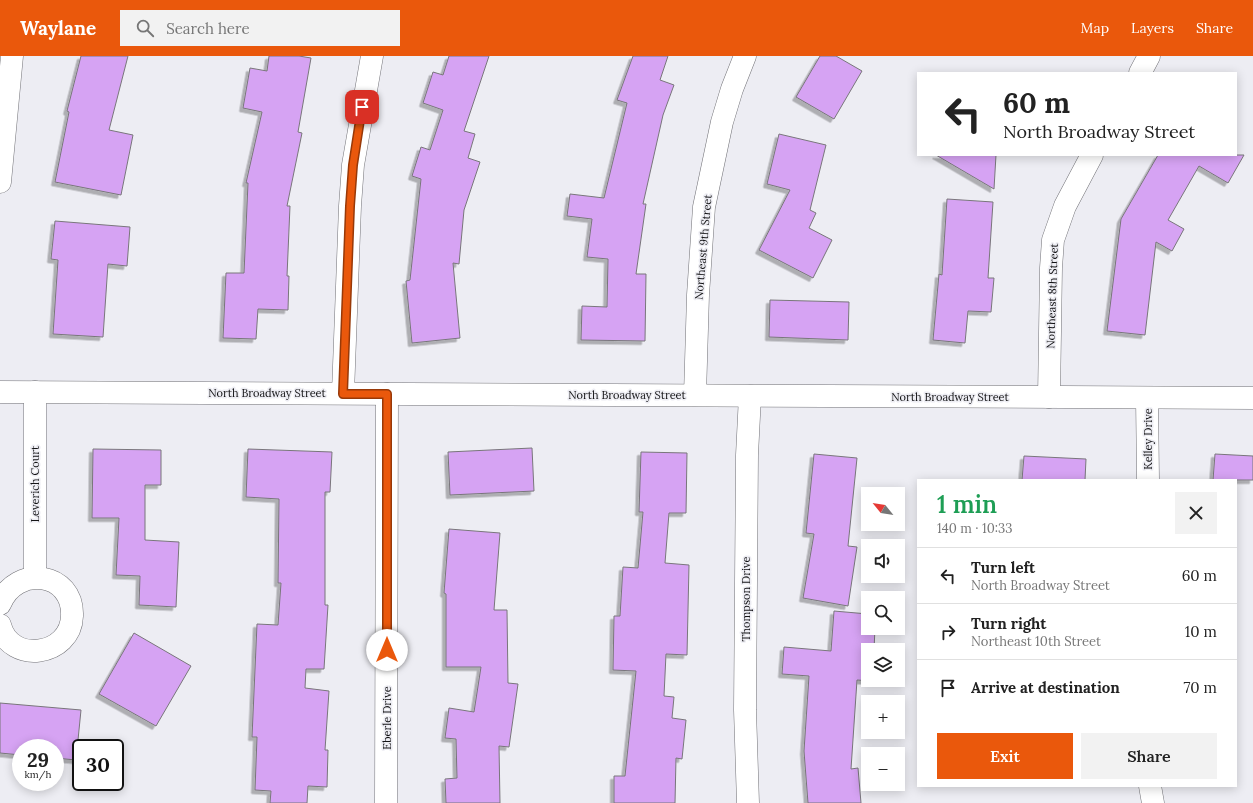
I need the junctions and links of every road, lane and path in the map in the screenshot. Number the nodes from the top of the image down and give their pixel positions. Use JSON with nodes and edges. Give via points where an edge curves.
{"nodes":[{"id":1,"x":12,"y":56,"type":"edge"},
{"id":2,"x":372,"y":56,"type":"edge"},
{"id":3,"x":745,"y":56,"type":"edge"},
{"id":4,"x":1149,"y":56,"type":"edge"},
{"id":5,"x":1141,"y":72,"type":"edge"},
{"id":6,"x":1091,"y":156,"type":"edge"},
{"id":7,"x":0,"y":182,"type":"edge"},
{"id":8,"x":0,"y":392,"type":"edge"},
{"id":9,"x":35,"y":392,"type":"junction"},
{"id":10,"x":343,"y":394,"type":"junction"},
{"id":11,"x":387,"y":394,"type":"junction"},
{"id":12,"x":695,"y":395,"type":"junction"},
{"id":13,"x":750,"y":396,"type":"junction"},
{"id":14,"x":1049,"y":397,"type":"junction"},
{"id":15,"x":1147,"y":398,"type":"junction"},
{"id":16,"x":1253,"y":398,"type":"edge"},
{"id":17,"x":1148,"y":479,"type":"edge"},
{"id":18,"x":35,"y":577,"type":"junction"},
{"id":19,"x":0,"y":604,"type":"edge"},
{"id":20,"x":0,"y":625,"type":"edge"},
{"id":21,"x":1150,"y":787,"type":"edge"},
{"id":22,"x":386,"y":803,"type":"edge"},
{"id":23,"x":748,"y":803,"type":"edge"},
{"id":24,"x":1153,"y":803,"type":"edge"}],
"edges":[{"from":1,"to":7,"type":"street"},
{"from":2,"to":10,"type":"street","via":[[353,165]]},
{"from":3,"to":12,"type":"street","name":"Northeast 9th Street","via":[[722,122],[704,207]]},
{"from":4,"to":5,"type":"street"},
{"from":6,"to":14,"type":"street","name":"Northeast 8th Street","via":[[1065,206],[1054,240],[1051,268]]},
{"from":8,"to":9,"type":"street","name":"North Broadway Street"},
{"from":9,"to":10,"type":"street","name":"North Broadway Street"},
{"from":9,"to":18,"type":"street","name":"Leverich Court"},
{"from":10,"to":11,"type":"street","name":"North Broadway Street"},
{"from":11,"to":12,"type":"street","name":"North Broadway Street"},
{"from":11,"to":22,"type":"street","name":"Eberle Drive"},
{"from":12,"to":13,"type":"street","name":"North Broadway Street"},
{"from":13,"to":14,"type":"street","name":"North Broadway Street"},
{"from":13,"to":23,"type":"street","name":"Thompson Drive","via":[[747,455],[745,710]]},
{"from":14,"to":15,"type":"street","name":"North Broadway Street"},
{"from":15,"to":16,"type":"street","name":"North Broadway Street"},
{"from":15,"to":17,"type":"street","name":"Kelley Drive"},
{"from":18,"to":19,"type":"street","via":[[22,579],[12,586]]},
{"from":18,"to":20,"type":"street","via":[[58,584],[71,604],[70,628],[63,639],[54,647],[30,652],[18,648],[8,640]]},
{"from":21,"to":24,"type":"street"}]}
